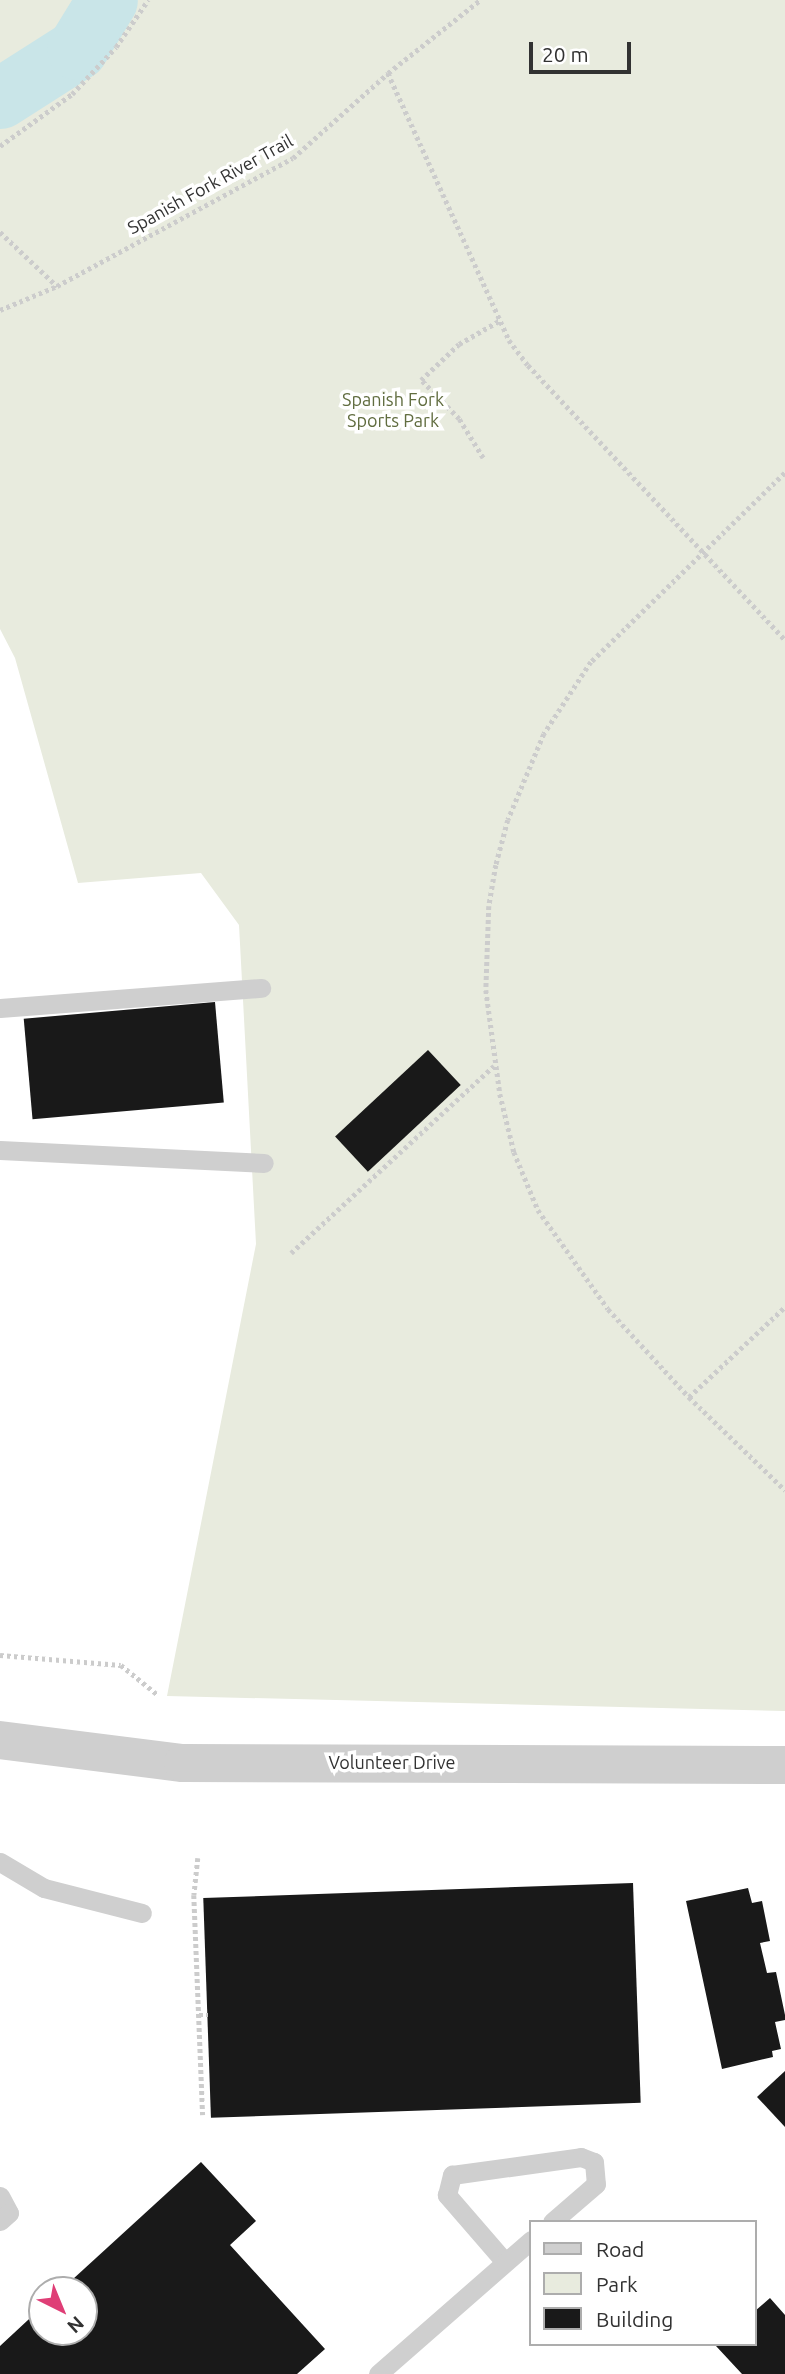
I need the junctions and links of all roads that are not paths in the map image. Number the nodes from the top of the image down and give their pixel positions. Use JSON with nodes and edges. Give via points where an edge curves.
{"nodes":[{"id":1,"x":261,"y":988,"type":"dead end"},
{"id":2,"x":0,"y":1008,"type":"edge"},
{"id":3,"x":0,"y":1150,"type":"edge"},
{"id":4,"x":264,"y":1163,"type":"dead end"},
{"id":5,"x":0,"y":1740,"type":"edge"},
{"id":6,"x":785,"y":1765,"type":"edge"},
{"id":7,"x":0,"y":1862,"type":"edge"},
{"id":8,"x":142,"y":1913,"type":"dead end"},
{"id":9,"x":0,"y":2196,"type":"edge"},
{"id":10,"x":554,"y":2220,"type":"edge"},
{"id":11,"x":0,"y":2221,"type":"edge"},
{"id":12,"x":530,"y":2241,"type":"edge"},
{"id":13,"x":505,"y":2262,"type":"junction"},
{"id":14,"x":378,"y":2374,"type":"edge"}],
"edges":[{"from":1,"to":2,"type":"lane"},
{"from":3,"to":4,"type":"lane"},
{"from":5,"to":6,"type":"street","name":"Volunteer Drive","via":[[183,1763]]},
{"from":7,"to":8,"type":"lane","via":[[44,1888]]},
{"from":9,"to":11,"type":"lane","via":[[9,2213]]},
{"from":10,"to":13,"type":"lane","via":[[596,2184],[594,2162],[581,2157],[452,2175],[447,2195]]},
{"from":12,"to":13,"type":"lane"},
{"from":13,"to":14,"type":"lane"}]}
